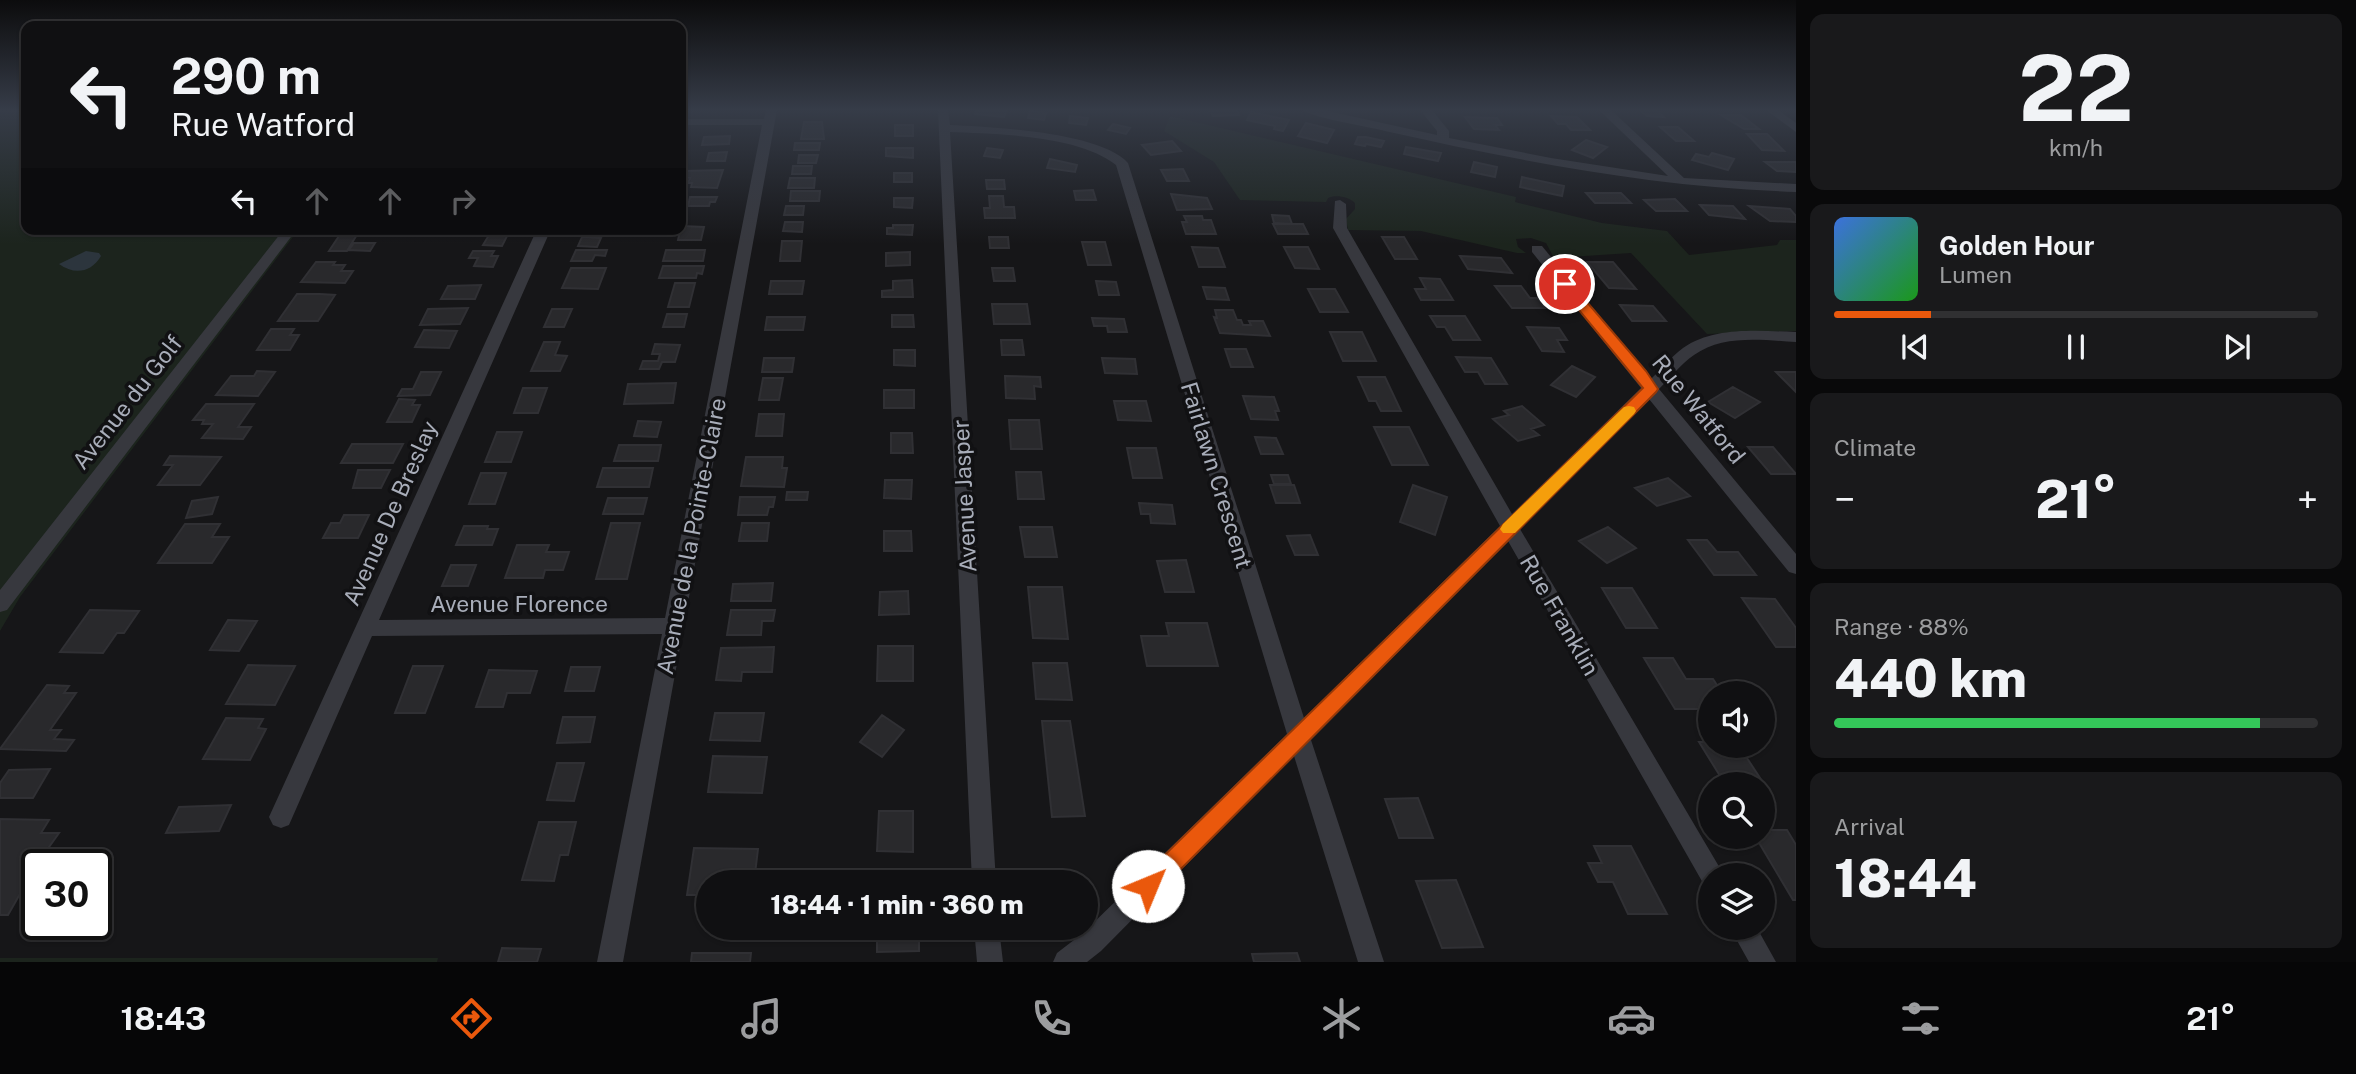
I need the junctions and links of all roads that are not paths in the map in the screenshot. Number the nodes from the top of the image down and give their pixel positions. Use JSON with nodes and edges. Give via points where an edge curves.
{"nodes":[{"id":1,"x":763,"y":155,"type":"edge"},
{"id":2,"x":945,"y":155,"type":"edge"},
{"id":3,"x":1114,"y":155,"type":"edge"},
{"id":4,"x":1513,"y":155,"type":"edge"},
{"id":5,"x":1652,"y":155,"type":"edge"},
{"id":6,"x":1681,"y":183,"type":"junction"},
{"id":7,"x":1796,"y":188,"type":"edge"},
{"id":8,"x":1340,"y":204,"type":"dead end"},
{"id":9,"x":286,"y":235,"type":"edge"},
{"id":10,"x":541,"y":235,"type":"edge"},
{"id":11,"x":1536,"y":249,"type":"dead end"},
{"id":12,"x":1796,"y":337,"type":"edge"},
{"id":13,"x":1651,"y":389,"type":"junction"},
{"id":14,"x":1511,"y":527,"type":"junction"},
{"id":15,"x":1796,"y":567,"type":"edge"},
{"id":16,"x":0,"y":604,"type":"edge"},
{"id":17,"x":674,"y":626,"type":"junction"},
{"id":18,"x":365,"y":628,"type":"junction"},
{"id":19,"x":1300,"y":735,"type":"junction"},
{"id":20,"x":281,"y":817,"type":"dead end"},
{"id":21,"x":1705,"y":863,"type":"edge"},
{"id":22,"x":983,"y":870,"type":"edge"},
{"id":23,"x":988,"y":940,"type":"edge"},
{"id":24,"x":1750,"y":940,"type":"edge"},
{"id":25,"x":610,"y":962,"type":"edge"},
{"id":26,"x":990,"y":962,"type":"edge"},
{"id":27,"x":1066,"y":962,"type":"edge"},
{"id":28,"x":1371,"y":962,"type":"edge"},
{"id":29,"x":1763,"y":962,"type":"edge"}],
"edges":[{"from":1,"to":17,"type":"street","name":"Avenue de la Pointe-Claire"},
{"from":2,"to":22,"type":"street","name":"Avenue Jasper"},
{"from":3,"to":19,"type":"street","name":"Fairlawn Crescent","via":[[1122,163]]},
{"from":4,"to":6,"type":"street"},
{"from":5,"to":6,"type":"street"},
{"from":6,"to":7,"type":"street"},
{"from":8,"to":14,"type":"street","name":"Rue Franklin","via":[[1340,228]]},
{"from":9,"to":16,"type":"street","name":"Avenue du Golf"},
{"from":10,"to":18,"type":"street","name":"Avenue De Breslay"},
{"from":11,"to":13,"type":"street","name":"Rue Watford"},
{"from":12,"to":13,"type":"street","via":[[1737,337],[1703,343]]},
{"from":13,"to":14,"type":"street"},
{"from":13,"to":15,"type":"street","name":"Rue Watford"},
{"from":14,"to":19,"type":"street"},
{"from":14,"to":21,"type":"street","name":"Rue Franklin"},
{"from":17,"to":18,"type":"street","name":"Avenue Florence"},
{"from":17,"to":25,"type":"street","name":"Avenue de la Pointe-Claire"},
{"from":18,"to":20,"type":"street","name":"Avenue De Breslay"},
{"from":19,"to":27,"type":"street","via":[[1092,942]]},
{"from":19,"to":28,"type":"street","name":"Fairlawn Crescent"},
{"from":23,"to":26,"type":"street"},
{"from":24,"to":29,"type":"street"}]}
